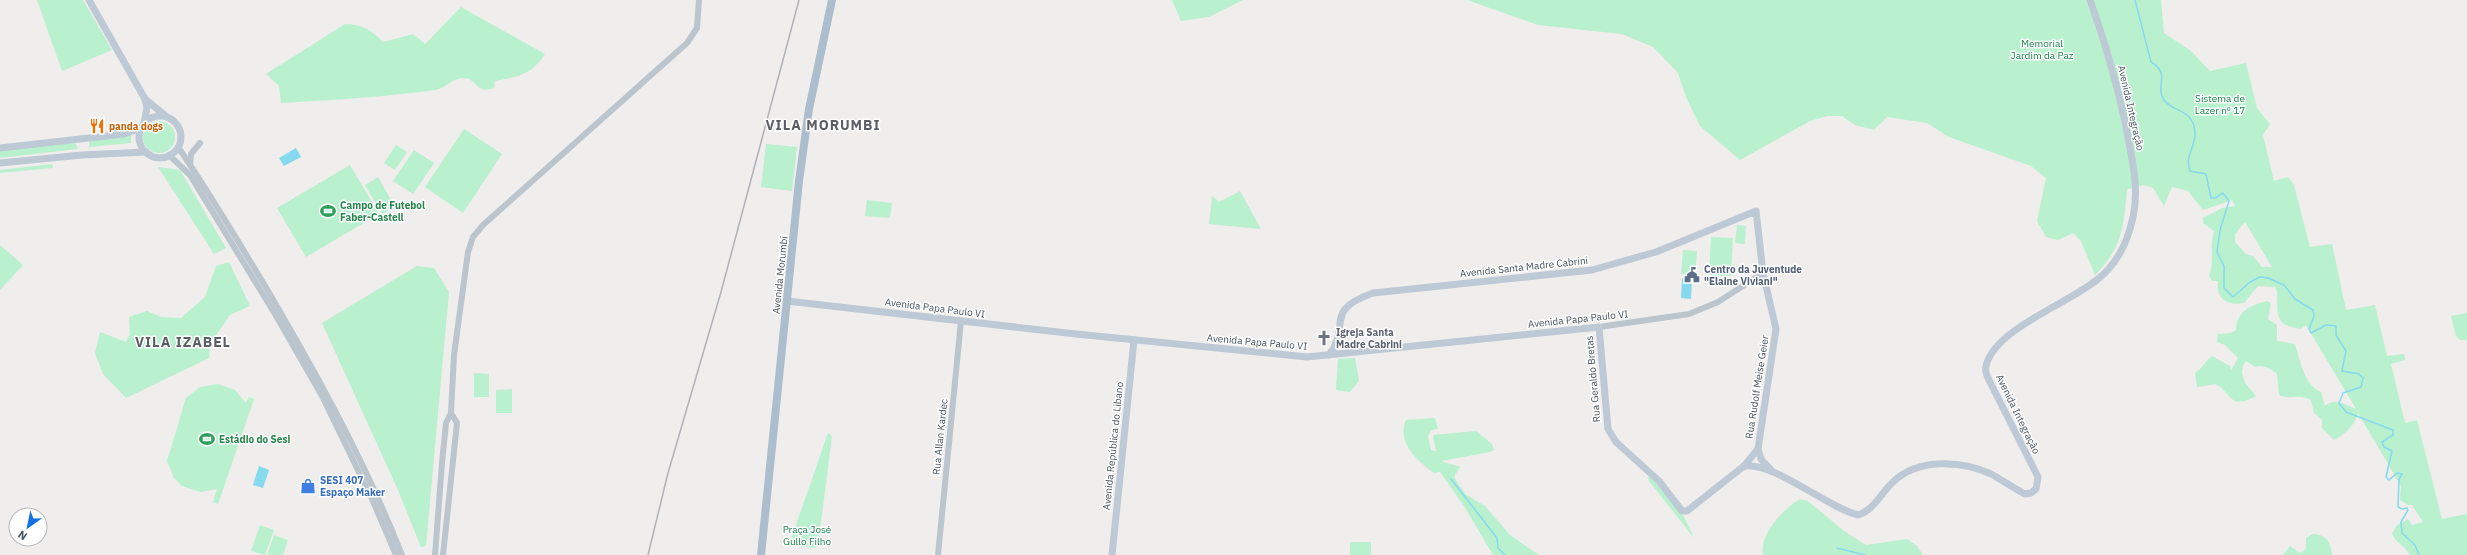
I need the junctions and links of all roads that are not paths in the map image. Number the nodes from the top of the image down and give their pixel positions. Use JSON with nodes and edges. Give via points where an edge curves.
{"nodes":[{"id":1,"x":89,"y":0,"type":"edge"},
{"id":2,"x":699,"y":0,"type":"edge"},
{"id":3,"x":832,"y":0,"type":"edge"},
{"id":4,"x":2090,"y":0,"type":"edge"},
{"id":5,"x":145,"y":99,"type":"junction"},
{"id":6,"x":167,"y":117,"type":"junction"},
{"id":7,"x":142,"y":125,"type":"junction"},
{"id":8,"x":200,"y":143,"type":"dead end"},
{"id":9,"x":178,"y":147,"type":"junction"},
{"id":10,"x":0,"y":148,"type":"edge"},
{"id":11,"x":146,"y":152,"type":"junction"},
{"id":12,"x":169,"y":155,"type":"junction"},
{"id":13,"x":0,"y":163,"type":"edge"},
{"id":14,"x":190,"y":165,"type":"junction"},
{"id":15,"x":1756,"y":211,"type":"joint"},
{"id":16,"x":1763,"y":273,"type":"junction"},
{"id":17,"x":787,"y":301,"type":"junction"},
{"id":18,"x":961,"y":322,"type":"junction"},
{"id":19,"x":1599,"y":327,"type":"junction"},
{"id":20,"x":1339,"y":339,"type":"junction"},
{"id":21,"x":1134,"y":340,"type":"junction"},
{"id":22,"x":1357,"y":351,"type":"junction"},
{"id":23,"x":1329,"y":355,"type":"junction"},
{"id":24,"x":450,"y":412,"type":"junction"},
{"id":25,"x":1758,"y":449,"type":"junction"},
{"id":26,"x":1744,"y":466,"type":"junction"},
{"id":27,"x":1774,"y":472,"type":"junction"},
{"id":28,"x":396,"y":555,"type":"edge"},
{"id":29,"x":402,"y":555,"type":"edge"},
{"id":30,"x":435,"y":555,"type":"edge"},
{"id":31,"x":443,"y":555,"type":"edge"},
{"id":32,"x":761,"y":555,"type":"edge"},
{"id":33,"x":938,"y":555,"type":"edge"},
{"id":34,"x":1112,"y":555,"type":"edge"}],
"edges":[{"from":1,"to":5,"type":"main road"},
{"from":2,"to":24,"type":"street","via":[[697,28],[687,43],[512,198],[473,237],[468,252],[454,355]]},
{"from":3,"to":17,"type":"main road","name":"Avenida Morumbi","via":[[808,116]]},
{"from":4,"to":27,"type":"main road","name":"Avenida Integração","via":[[2119,92],[2134,167],[2137,197],[2127,238],[2119,256],[2108,271],[2088,287],[2008,334],[1995,346],[1985,367],[1988,380],[2038,477],[2036,489],[2025,494],[1980,470],[1943,463],[1909,471],[1898,477],[1870,509],[1858,515],[1840,509]]},
{"from":5,"to":6,"type":"main road"},
{"from":5,"to":7,"type":"main road","via":[[147,108]]},
{"from":6,"to":7,"type":"main road","via":[[155,116]]},
{"from":6,"to":9,"type":"main road","via":[[174,121],[180,131]]},
{"from":7,"to":10,"type":"main road","via":[[124,134]]},
{"from":7,"to":11,"type":"main road","via":[[140,141]]},
{"from":8,"to":14,"type":"street","via":[[191,154]]},
{"from":9,"to":12,"type":"main road"},
{"from":9,"to":14,"type":"street"},
{"from":11,"to":12,"type":"main road","via":[[157,157]]},
{"from":11,"to":13,"type":"main road"},
{"from":12,"to":28,"type":"street","via":[[190,175],[300,357],[338,426]]},
{"from":14,"to":29,"type":"street","via":[[322,383],[364,466]]},
{"from":15,"to":16,"type":"main road","name":"Rua Rudolf Meise Geier"},
{"from":15,"to":20,"type":"main road","name":"Avenida Santa Madre Cabrini","via":[[1656,252],[1592,270],[1372,293],[1353,302],[1341,313]]},
{"from":16,"to":19,"type":"street","name":"Avenida Papa Paulo VI","via":[[1718,302],[1690,314]]},
{"from":16,"to":25,"type":"main road","name":"Rua Rudolf Meise Geier","via":[[1776,329]]},
{"from":17,"to":18,"type":"main road","name":"Avenida Papa Paulo VI"},
{"from":17,"to":32,"type":"main road","name":"Avenida Morumbi"},
{"from":18,"to":21,"type":"main road","name":"Avenida Papa Paulo VI"},
{"from":18,"to":33,"type":"street","name":"Rua Allan Kardec"},
{"from":19,"to":22,"type":"main road","name":"Avenida Papa Paulo VI"},
{"from":19,"to":26,"type":"main road","name":"Rua Geraldo Bretas","via":[[1608,429],[1616,442],[1659,481],[1682,512],[1700,503]]},
{"from":20,"to":22,"type":"main road"},
{"from":20,"to":23,"type":"main road"},
{"from":21,"to":23,"type":"main road","name":"Avenida Papa Paulo VI","via":[[1301,356]]},
{"from":21,"to":34,"type":"main road","name":"Avenida República do Libano"},
{"from":22,"to":23,"type":"main road","name":"Avenida Papa Paulo VI"},
{"from":24,"to":30,"type":"street","via":[[446,423]]},
{"from":24,"to":31,"type":"street","via":[[457,423]]},
{"from":25,"to":26,"type":"main road"},
{"from":25,"to":27,"type":"main road","name":"Avenida Integração","via":[[1761,459]]},
{"from":26,"to":27,"type":"main road","name":"Avenida Integração","via":[[1758,466]]}]}
